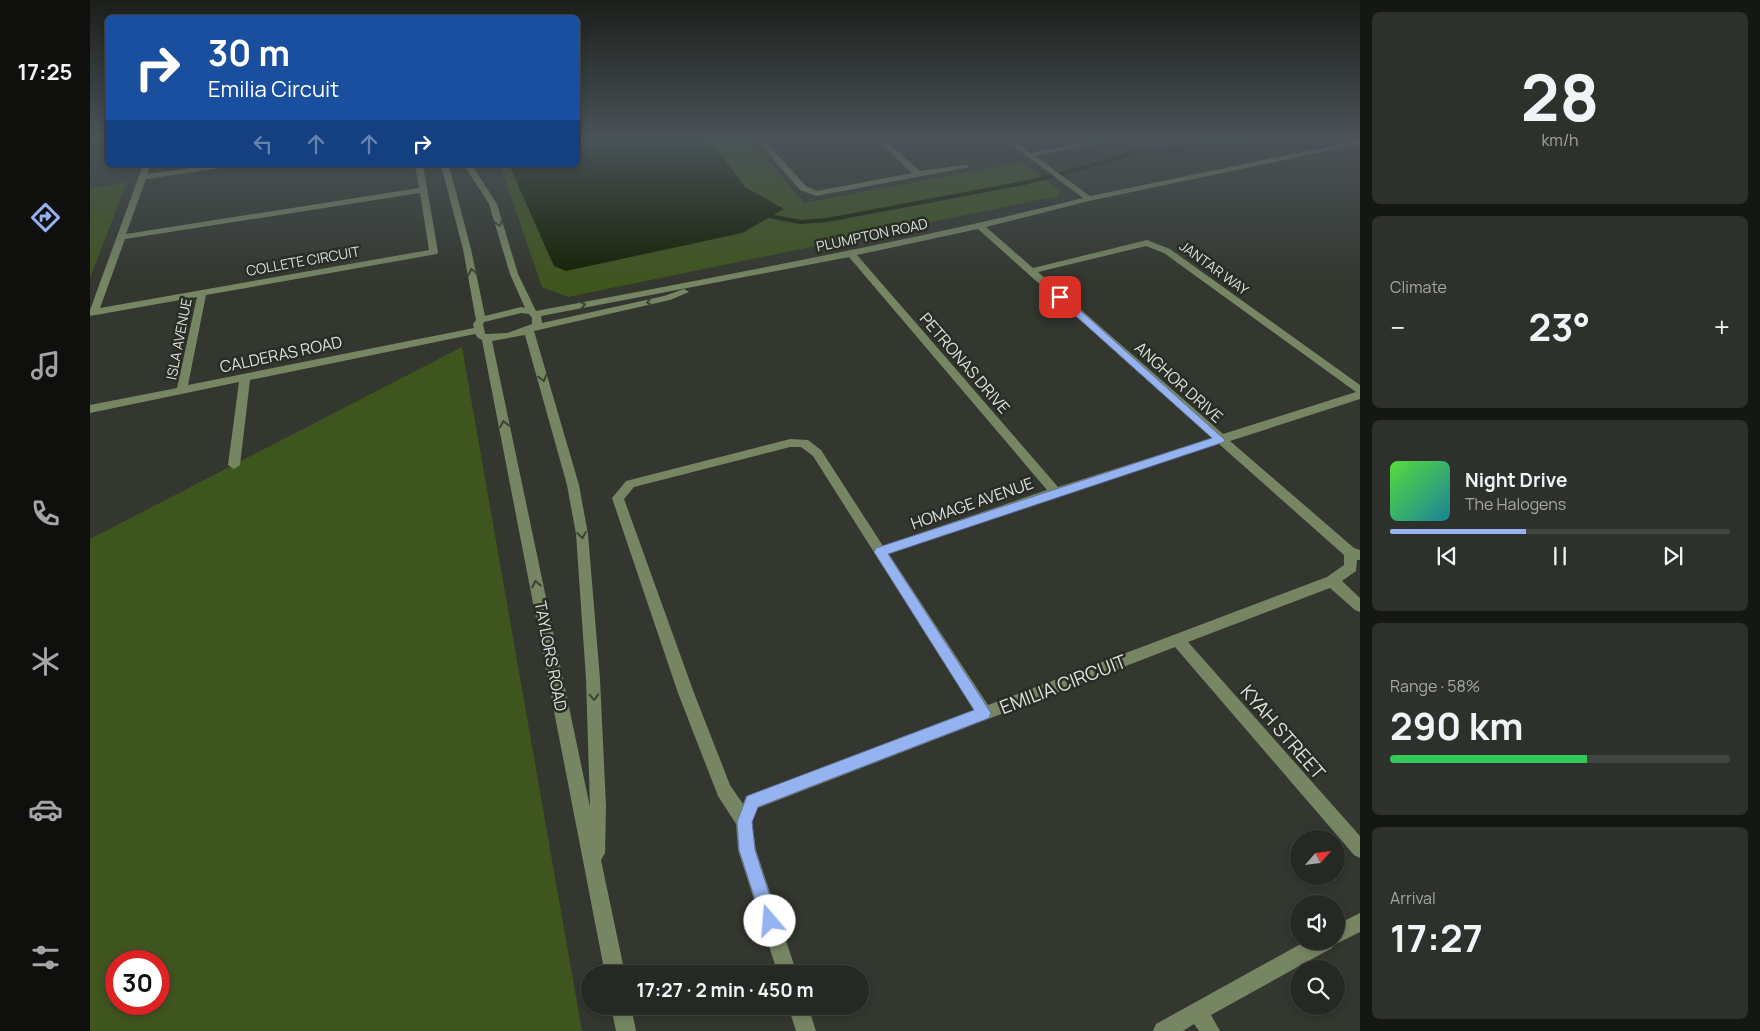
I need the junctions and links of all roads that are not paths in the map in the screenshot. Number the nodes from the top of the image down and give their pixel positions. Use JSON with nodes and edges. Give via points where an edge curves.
{"nodes":[{"id":1,"x":141,"y":186,"type":"edge"},
{"id":2,"x":423,"y":186,"type":"edge"},
{"id":3,"x":451,"y":186,"type":"edge"},
{"id":4,"x":482,"y":186,"type":"edge"},
{"id":5,"x":800,"y":186,"type":"edge"},
{"id":6,"x":856,"y":186,"type":"edge"},
{"id":7,"x":1071,"y":186,"type":"edge"},
{"id":8,"x":1150,"y":186,"type":"edge"},
{"id":9,"x":424,"y":190,"type":"junction"},
{"id":10,"x":1089,"y":199,"type":"junction"},
{"id":11,"x":980,"y":226,"type":"junction"},
{"id":12,"x":122,"y":237,"type":"junction"},
{"id":13,"x":851,"y":254,"type":"junction"},
{"id":14,"x":1031,"y":271,"type":"junction"},
{"id":15,"x":730,"y":277,"type":"junction"},
{"id":16,"x":202,"y":293,"type":"junction"},
{"id":17,"x":92,"y":312,"type":"edge"},
{"id":18,"x":533,"y":313,"type":"junction"},
{"id":19,"x":482,"y":330,"type":"junction"},
{"id":20,"x":531,"y":330,"type":"junction"},
{"id":21,"x":244,"y":378,"type":"junction"},
{"id":22,"x":1360,"y":390,"type":"edge"},
{"id":23,"x":182,"y":391,"type":"junction"},
{"id":24,"x":1360,"y":395,"type":"edge"},
{"id":25,"x":90,"y":410,"type":"edge"},
{"id":26,"x":1220,"y":440,"type":"junction"},
{"id":27,"x":234,"y":465,"type":"dead end"},
{"id":28,"x":1056,"y":492,"type":"junction"},
{"id":29,"x":880,"y":552,"type":"junction"},
{"id":30,"x":1355,"y":554,"type":"edge"},
{"id":31,"x":1332,"y":581,"type":"junction"},
{"id":32,"x":1360,"y":606,"type":"edge"},
{"id":33,"x":1177,"y":640,"type":"junction"},
{"id":34,"x":984,"y":713,"type":"junction"},
{"id":35,"x":744,"y":822,"type":"junction"},
{"id":36,"x":1360,"y":849,"type":"edge"},
{"id":37,"x":594,"y":872,"type":"junction"},
{"id":38,"x":1360,"y":922,"type":"edge"},
{"id":39,"x":1345,"y":930,"type":"edge"},
{"id":40,"x":1309,"y":950,"type":"edge"},
{"id":41,"x":613,"y":965,"type":"edge"},
{"id":42,"x":785,"y":965,"type":"edge"},
{"id":43,"x":1198,"y":1012,"type":"junction"},
{"id":44,"x":623,"y":1015,"type":"edge"},
{"id":45,"x":801,"y":1015,"type":"edge"},
{"id":46,"x":626,"y":1031,"type":"edge"},
{"id":47,"x":806,"y":1031,"type":"edge"},
{"id":48,"x":1163,"y":1031,"type":"edge"},
{"id":49,"x":1210,"y":1031,"type":"edge"}],
"edges":[{"from":1,"to":12,"type":"street"},
{"from":2,"to":9,"type":"street","name":"COLLETE CIRCUIT"},
{"from":19,"to":3,"type":"street","name":"TAYLORS ROAD","one_way":true,"via":[[467,249]]},
{"from":4,"to":18,"type":"street","one_way":true,"via":[[493,204],[514,274]]},
{"from":5,"to":6,"type":"street","via":[[816,194]]},
{"from":7,"to":10,"type":"street"},
{"from":8,"to":10,"type":"street","name":"PLUMPTON ROAD"},
{"from":9,"to":12,"type":"street"},
{"from":9,"to":16,"type":"street","name":"COLLETE CIRCUIT","via":[[434,252]]},
{"from":10,"to":11,"type":"street","name":"PLUMPTON ROAD"},
{"from":11,"to":13,"type":"street","name":"PLUMPTON ROAD"},
{"from":11,"to":14,"type":"street","name":"ANGHOR DRIVE"},
{"from":12,"to":17,"type":"street"},
{"from":13,"to":15,"type":"street","name":"PLUMPTON ROAD"},
{"from":13,"to":28,"type":"street","name":"PETRONAS DRIVE"},
{"from":14,"to":22,"type":"street","name":"JANTAR WAY","via":[[1147,243],[1167,251]]},
{"from":14,"to":26,"type":"street","name":"ANGHOR DRIVE"},
{"from":18,"to":15,"type":"street","name":"PLUMPTON ROAD","one_way":true},
{"from":15,"to":20,"type":"street","one_way":true,"via":[[667,298]]},
{"from":16,"to":17,"type":"street","name":"COLLETE CIRCUIT"},
{"from":16,"to":23,"type":"street","name":"ISLA AVENUE"},
{"from":18,"to":19,"type":"street","name":"PLUMPTON ROAD","via":[[521,310]]},
{"from":18,"to":20,"type":"street","via":[[538,321]]},
{"from":19,"to":20,"type":"street"},
{"from":19,"to":21,"type":"street","name":"CALDERAS ROAD"},
{"from":37,"to":19,"type":"street","name":"TAYLORS ROAD","one_way":true},
{"from":20,"to":37,"type":"street","one_way":true,"via":[[573,485],[582,534],[598,806]]},
{"from":21,"to":23,"type":"street","name":"CALDERAS ROAD"},
{"from":21,"to":27,"type":"street"},
{"from":23,"to":25,"type":"street","name":"CALDERAS ROAD"},
{"from":24,"to":26,"type":"street","name":"HOMAGE AVENUE"},
{"from":26,"to":28,"type":"street","name":"HOMAGE AVENUE"},
{"from":26,"to":30,"type":"street","name":"ANGHOR DRIVE"},
{"from":28,"to":29,"type":"street","name":"HOMAGE AVENUE"},
{"from":29,"to":34,"type":"street"},
{"from":29,"to":35,"type":"street","via":[[817,453],[804,443],[790,443],[630,484],[618,498],[686,693],[724,790]]},
{"from":30,"to":31,"type":"street","name":"EMILIA CIRCUIT","via":[[1351,567]]},
{"from":31,"to":32,"type":"street"},
{"from":31,"to":33,"type":"street","name":"EMILIA CIRCUIT"},
{"from":33,"to":34,"type":"street","name":"EMILIA CIRCUIT"},
{"from":33,"to":36,"type":"street","name":"KYAH STREET"},
{"from":34,"to":35,"type":"street","name":"EMILIA CIRCUIT","via":[[752,802]]},
{"from":35,"to":42,"type":"street","via":[[747,850]]},
{"from":37,"to":41,"type":"street","name":"TAYLORS ROAD"},
{"from":38,"to":39,"type":"street"},
{"from":40,"to":43,"type":"street"},
{"from":43,"to":48,"type":"street"},
{"from":43,"to":49,"type":"street"},
{"from":44,"to":46,"type":"street"},
{"from":45,"to":47,"type":"street"}]}
